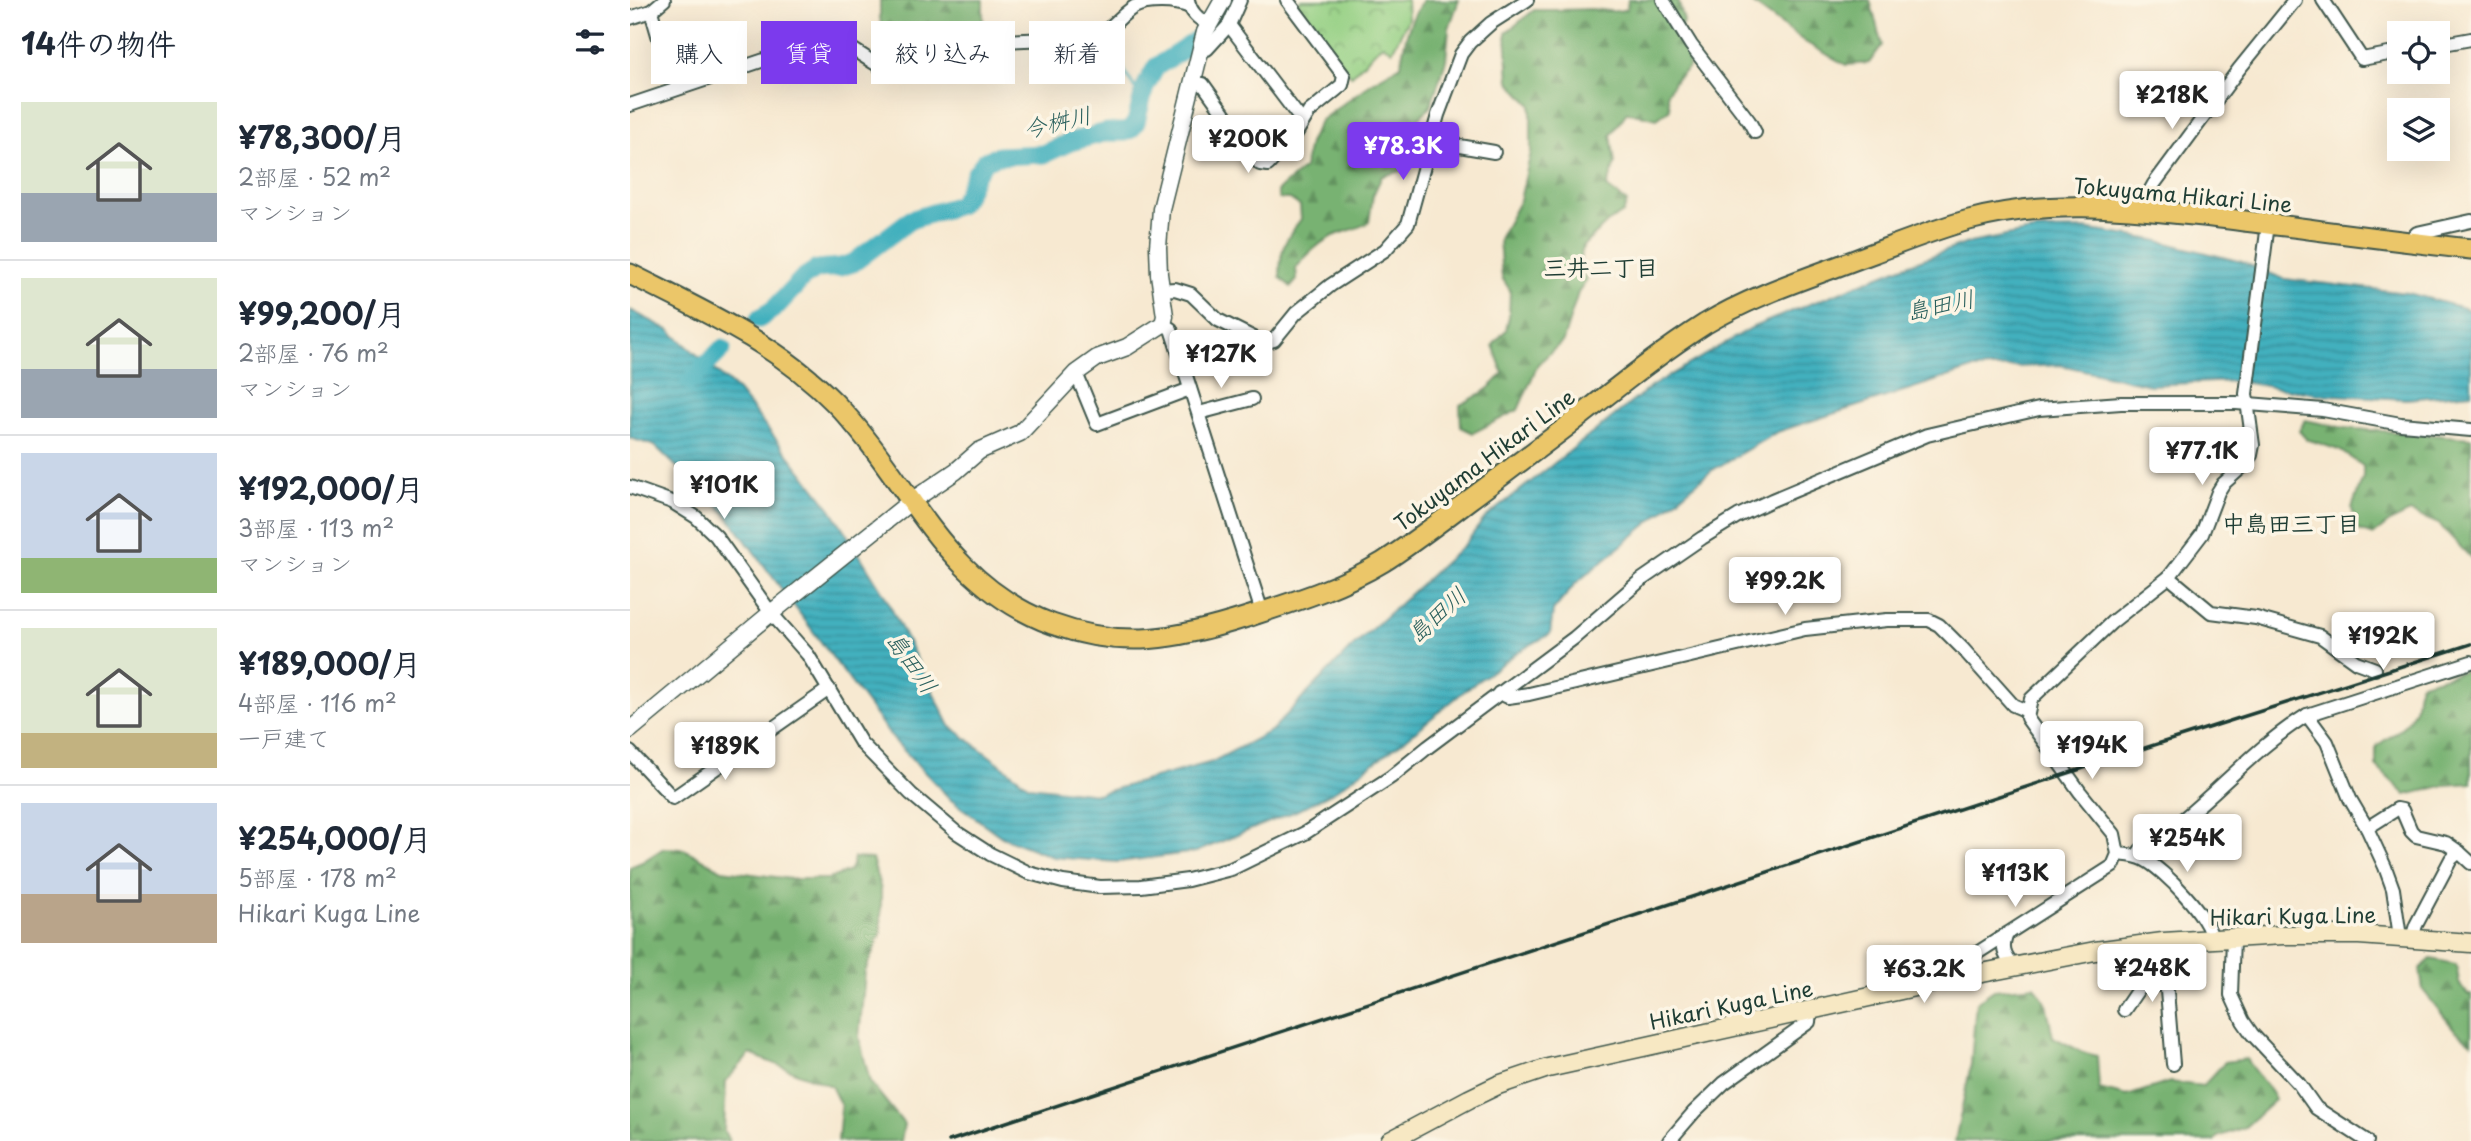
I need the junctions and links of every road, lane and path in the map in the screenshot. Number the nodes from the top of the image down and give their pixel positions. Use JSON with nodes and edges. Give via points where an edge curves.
{"nodes":[{"id":1,"x":664,"y":0,"type":"edge"},
{"id":2,"x":1223,"y":0,"type":"edge"},
{"id":3,"x":1240,"y":0,"type":"edge"},
{"id":4,"x":1287,"y":0,"type":"edge"},
{"id":5,"x":1527,"y":0,"type":"edge"},
{"id":6,"x":1663,"y":0,"type":"edge"},
{"id":7,"x":2295,"y":0,"type":"edge"},
{"id":8,"x":2323,"y":0,"type":"edge"},
{"id":9,"x":1189,"y":4,"type":"edge"},
{"id":10,"x":651,"y":12,"type":"junction"},
{"id":11,"x":630,"y":18,"type":"edge"},
{"id":12,"x":1209,"y":23,"type":"junction"},
{"id":13,"x":1229,"y":25,"type":"junction"},
{"id":14,"x":2471,"y":38,"type":"edge"},
{"id":15,"x":2450,"y":42,"type":"edge"},
{"id":16,"x":1202,"y":49,"type":"junction"},
{"id":17,"x":2387,"y":55,"type":"edge"},
{"id":18,"x":1193,"y":83,"type":"junction"},
{"id":19,"x":678,"y":87,"type":"junction"},
{"id":20,"x":630,"y":104,"type":"edge"},
{"id":21,"x":1302,"y":121,"type":"junction"},
{"id":22,"x":1755,"y":132,"type":"dead end"},
{"id":23,"x":1431,"y":141,"type":"junction"},
{"id":24,"x":1494,"y":152,"type":"dead end"},
{"id":25,"x":2148,"y":210,"type":"junction"},
{"id":26,"x":2471,"y":221,"type":"edge"},
{"id":27,"x":2267,"y":234,"type":"junction"},
{"id":28,"x":2408,"y":242,"type":"junction"},
{"id":29,"x":2471,"y":249,"type":"edge"},
{"id":30,"x":630,"y":274,"type":"edge"},
{"id":31,"x":1161,"y":290,"type":"junction"},
{"id":32,"x":1164,"y":324,"type":"junction"},
{"id":33,"x":1076,"y":373,"type":"junction"},
{"id":34,"x":1189,"y":389,"type":"junction"},
{"id":35,"x":1252,"y":399,"type":"dead end"},
{"id":36,"x":2246,"y":399,"type":"junction"},
{"id":37,"x":1199,"y":413,"type":"junction"},
{"id":38,"x":2471,"y":429,"type":"edge"},
{"id":39,"x":630,"y":487,"type":"edge"},
{"id":40,"x":905,"y":506,"type":"junction"},
{"id":41,"x":2169,"y":577,"type":"junction"},
{"id":42,"x":776,"y":609,"type":"junction"},
{"id":43,"x":1262,"y":612,"type":"junction"},
{"id":44,"x":2471,"y":662,"type":"edge"},
{"id":45,"x":2375,"y":669,"type":"dead end"},
{"id":46,"x":829,"y":689,"type":"junction"},
{"id":47,"x":1499,"y":693,"type":"junction"},
{"id":48,"x":2027,"y":710,"type":"junction"},
{"id":49,"x":2307,"y":715,"type":"junction"},
{"id":50,"x":630,"y":730,"type":"edge"},
{"id":51,"x":630,"y":752,"type":"edge"},
{"id":52,"x":2367,"y":828,"type":"junction"},
{"id":53,"x":2459,"y":852,"type":"junction"},
{"id":54,"x":2118,"y":854,"type":"junction"},
{"id":55,"x":2137,"y":856,"type":"junction"},
{"id":56,"x":2471,"y":863,"type":"edge"},
{"id":57,"x":2007,"y":934,"type":"junction"},
{"id":58,"x":2233,"y":938,"type":"junction"},
{"id":59,"x":2406,"y":938,"type":"junction"},
{"id":60,"x":2211,"y":939,"type":"junction"},
{"id":61,"x":2163,"y":942,"type":"junction"},
{"id":62,"x":2471,"y":943,"type":"edge"},
{"id":63,"x":2013,"y":966,"type":"junction"},
{"id":64,"x":1946,"y":981,"type":"junction"},
{"id":65,"x":2167,"y":983,"type":"junction"},
{"id":66,"x":1810,"y":1010,"type":"junction"},
{"id":67,"x":2124,"y":1010,"type":"dead end"},
{"id":68,"x":2173,"y":1064,"type":"dead end"},
{"id":69,"x":1413,"y":1136,"type":"edge"},
{"id":70,"x":1390,"y":1141,"type":"edge"},
{"id":71,"x":1669,"y":1141,"type":"edge"},
{"id":72,"x":2367,"y":1141,"type":"edge"}],
"edges":[{"from":1,"to":10,"type":"street"},
{"from":2,"to":12,"type":"street"},
{"from":3,"to":13,"type":"street"},
{"from":4,"to":21,"type":"street","via":[[1344,76],[1342,85]]},
{"from":5,"to":23,"type":"street","via":[[1469,42]]},
{"from":6,"to":22,"type":"street"},
{"from":7,"to":25,"type":"street","via":[[2154,184]]},
{"from":8,"to":17,"type":"street","via":[[2362,60]]},
{"from":9,"to":12,"type":"street","via":[[1198,18]]},
{"from":9,"to":19,"type":"street","via":[[1150,1],[1135,6],[1106,33],[1093,37],[1002,41],[911,68],[879,66],[838,40],[827,39]]},
{"from":10,"to":11,"type":"street"},
{"from":10,"to":19,"type":"street"},
{"from":12,"to":16,"type":"street"},
{"from":13,"to":16,"type":"street","via":[[1208,49]]},
{"from":13,"to":21,"type":"street"},
{"from":14,"to":15,"type":"street"},
{"from":16,"to":18,"type":"street"},
{"from":18,"to":21,"type":"street","via":[[1203,84],[1260,164],[1268,164],[1296,135]]},
{"from":18,"to":31,"type":"street","via":[[1161,209]]},
{"from":19,"to":20,"type":"street"},
{"from":23,"to":24,"type":"street"},
{"from":23,"to":31,"type":"street","via":[[1404,230],[1385,250],[1296,313],[1275,340],[1258,340],[1218,320],[1191,294]]},
{"from":25,"to":27,"type":"main road","name":"Tokuyama Hikari Line"},
{"from":25,"to":43,"type":"main road","name":"Tokuyama Hikari Line","via":[[2051,205],[2001,212],[1896,245],[1732,309],[1672,346],[1380,564],[1323,591]]},
{"from":26,"to":28,"type":"street","via":[[2417,233]]},
{"from":27,"to":28,"type":"main road","name":"Tokuyama Hikari Line"},
{"from":27,"to":36,"type":"street"},
{"from":28,"to":29,"type":"main road","name":"Tokuyama Hikari Line"},
{"from":30,"to":40,"type":"main road","name":"Tokuyama Hikari Line","via":[[745,333],[811,380],[861,431]]},
{"from":31,"to":32,"type":"street"},
{"from":32,"to":33,"type":"street"},
{"from":32,"to":34,"type":"street","via":[[1171,329]]},
{"from":33,"to":34,"type":"street","via":[[1097,424]]},
{"from":33,"to":40,"type":"street","via":[[1020,433],[979,451]]},
{"from":34,"to":37,"type":"street"},
{"from":35,"to":37,"type":"street"},
{"from":36,"to":38,"type":"street","via":[[2400,424]]},
{"from":36,"to":41,"type":"street","via":[[2251,454],[2218,492],[2202,534]]},
{"from":36,"to":47,"type":"street","via":[[2039,409],[1939,432],[1893,448],[1711,532],[1641,580],[1574,638]]},
{"from":37,"to":43,"type":"street"},
{"from":39,"to":42,"type":"street","via":[[672,502],[696,517]]},
{"from":40,"to":42,"type":"street"},
{"from":40,"to":43,"type":"main road","name":"Tokuyama Hikari Line","via":[[982,583],[1011,604],[1062,627],[1119,639],[1158,639],[1193,634]]},
{"from":41,"to":45,"type":"street","via":[[2211,612],[2256,618],[2320,636],[2356,662]]},
{"from":41,"to":48,"type":"street","via":[[2068,662],[2031,699]]},
{"from":42,"to":46,"type":"street"},
{"from":42,"to":50,"type":"street"},
{"from":44,"to":49,"type":"street"},
{"from":46,"to":47,"type":"street","via":[[879,764],[956,832],[1029,873],[1100,887],[1188,880],[1231,869],[1305,833],[1391,777]]},
{"from":46,"to":51,"type":"street","via":[[673,798]]},
{"from":47,"to":48,"type":"street","via":[[1529,694],[1805,629],[1929,620],[1940,625],[2013,705]]},
{"from":48,"to":54,"type":"street","via":[[2027,718],[2114,834]]},
{"from":49,"to":52,"type":"street","via":[[2327,742]]},
{"from":49,"to":55,"type":"street"},
{"from":52,"to":53,"type":"street","via":[[2402,810],[2416,836],[2446,843]]},
{"from":52,"to":59,"type":"street","via":[[2393,889]]},
{"from":53,"to":56,"type":"street"},
{"from":53,"to":59,"type":"street"},
{"from":54,"to":55,"type":"street"},
{"from":54,"to":57,"type":"street","via":[[2113,866]]},
{"from":55,"to":60,"type":"street","via":[[2162,871],[2207,922]]},
{"from":57,"to":63,"type":"street","via":[[2002,944]]},
{"from":57,"to":64,"type":"street","via":[[1948,973]]},
{"from":58,"to":59,"type":"main road","name":"Hikari Kuga Line"},
{"from":58,"to":60,"type":"main road","name":"Hikari Kuga Line"},
{"from":58,"to":72,"type":"street","via":[[2231,995],[2243,1021],[2316,1108]]},
{"from":59,"to":62,"type":"main road","name":"Hikari Kuga Line"},
{"from":60,"to":61,"type":"main road","name":"Hikari Kuga Line"},
{"from":61,"to":63,"type":"main road","name":"Hikari Kuga Line"},
{"from":61,"to":65,"type":"street"},
{"from":63,"to":64,"type":"main road","name":"Hikari Kuga Line"},
{"from":64,"to":66,"type":"main road","name":"Hikari Kuga Line"},
{"from":65,"to":67,"type":"street","via":[[2139,988]]},
{"from":65,"to":68,"type":"street"},
{"from":66,"to":69,"type":"main road","name":"Hikari Kuga Line","via":[[1548,1068],[1497,1085]]},
{"from":66,"to":71,"type":"street","via":[[1809,1022],[1724,1083]]},
{"from":69,"to":70,"type":"main road","name":"Hikari Kuga Line"}]}
